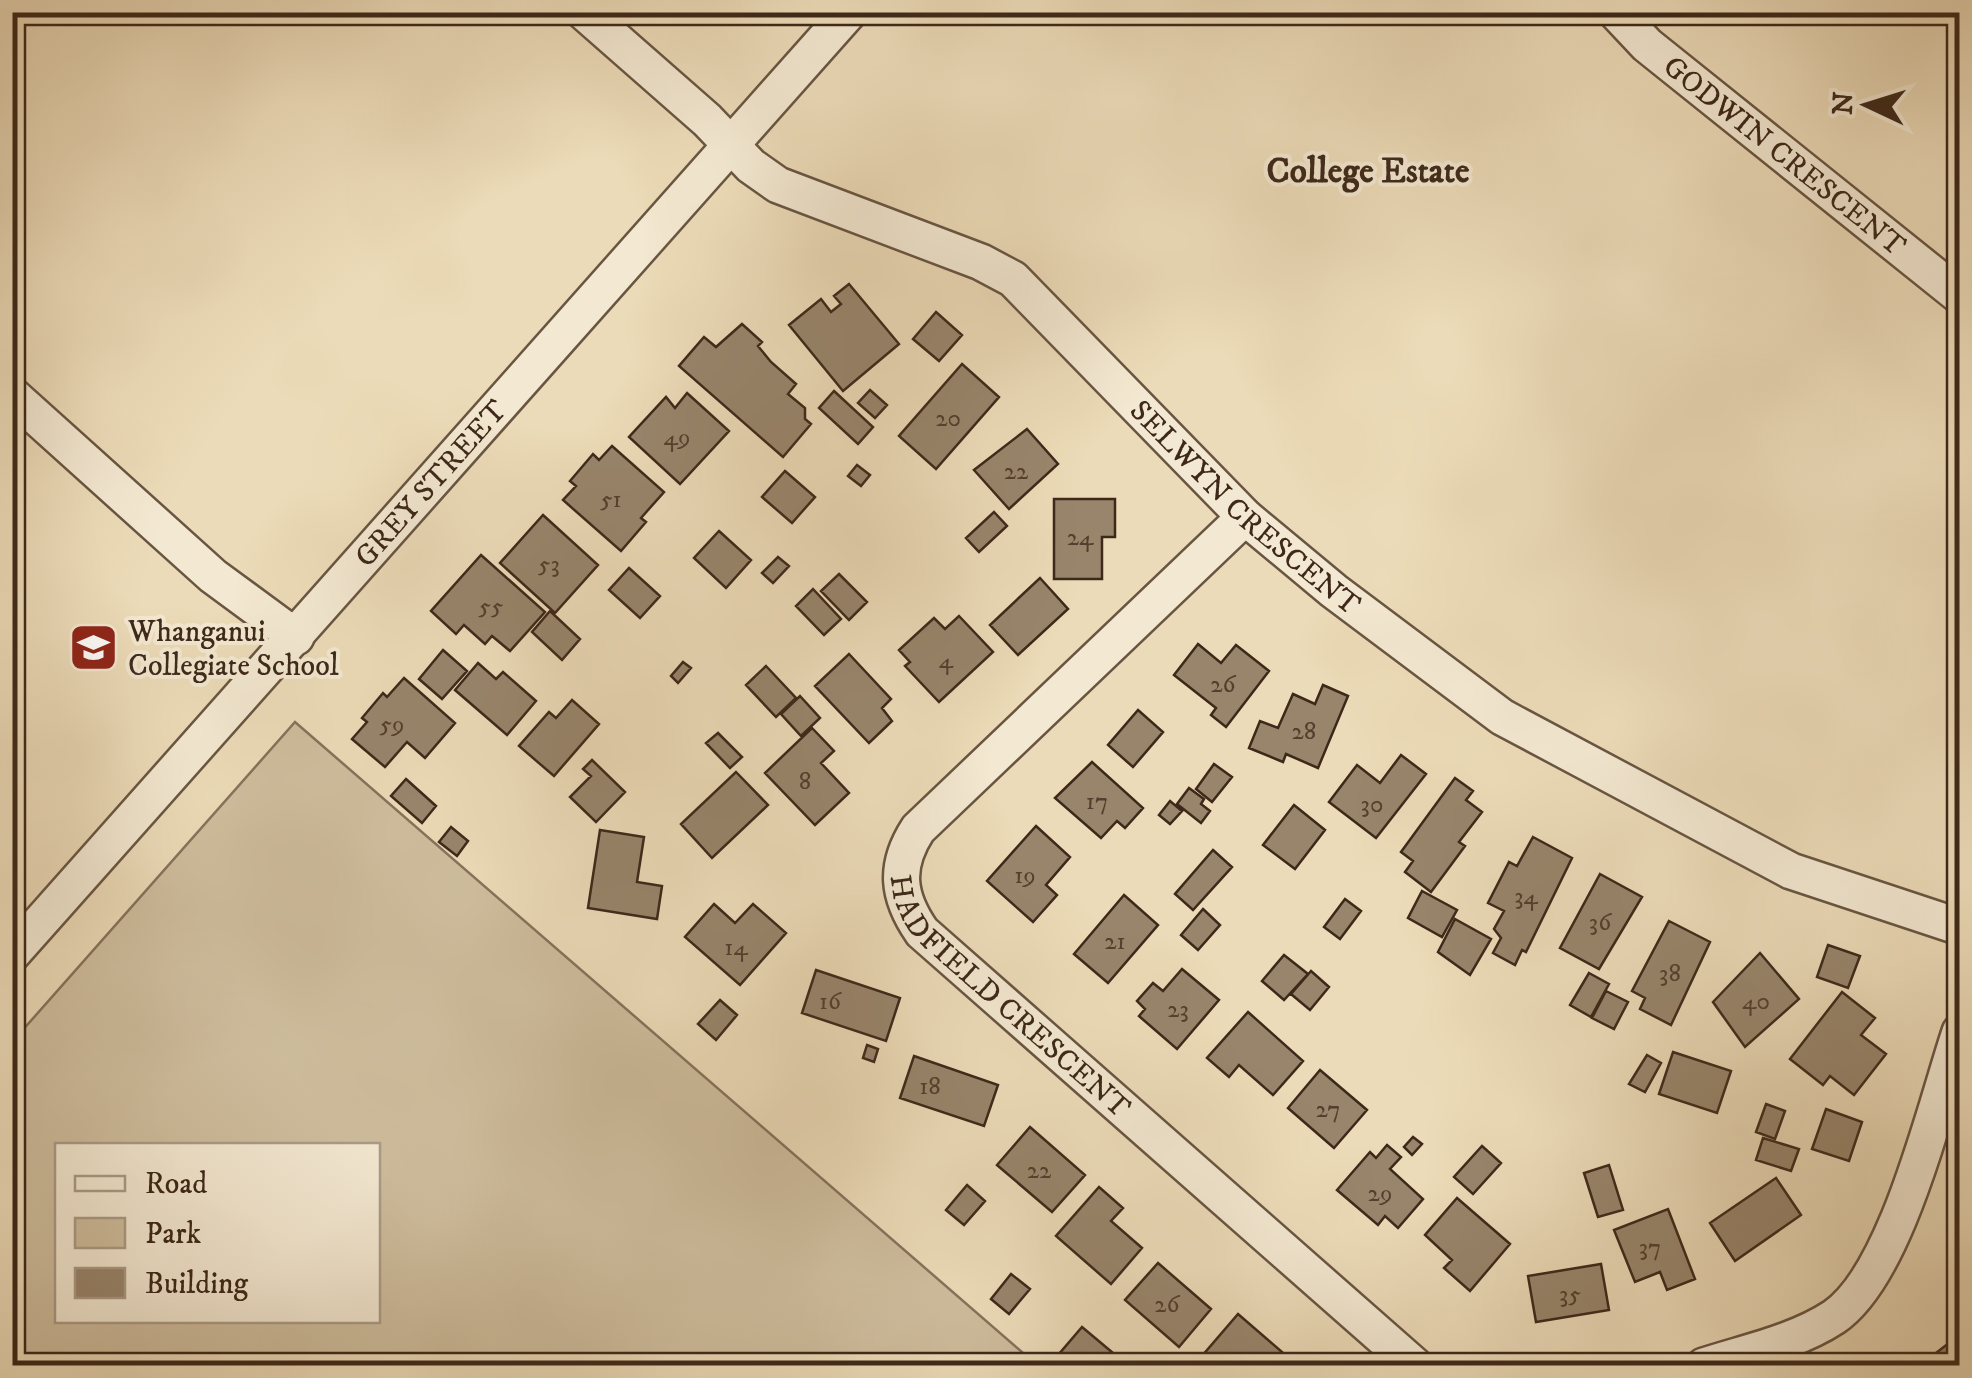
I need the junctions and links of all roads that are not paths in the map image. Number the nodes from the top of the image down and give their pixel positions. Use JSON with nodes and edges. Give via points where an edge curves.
{"nodes":[{"id":1,"x":584,"y":12,"type":"edge"},
{"id":2,"x":850,"y":12,"type":"edge"},
{"id":3,"x":1616,"y":12,"type":"edge"},
{"id":4,"x":732,"y":146,"type":"junction"},
{"id":5,"x":1960,"y":296,"type":"edge"},
{"id":6,"x":12,"y":395,"type":"edge"},
{"id":7,"x":1245,"y":517,"type":"junction"},
{"id":8,"x":296,"y":636,"type":"junction"},
{"id":9,"x":1960,"y":927,"type":"edge"},
{"id":10,"x":12,"y":954,"type":"edge"},
{"id":11,"x":1960,"y":1032,"type":"edge"},
{"id":12,"x":1415,"y":1366,"type":"edge"},
{"id":13,"x":1704,"y":1366,"type":"edge"}],
"edges":[{"from":1,"to":4,"type":"street","name":"SELWYN CRESCENT"},
{"from":2,"to":4,"type":"street","name":"GREY STREET"},
{"from":3,"to":5,"type":"street","name":"GODWIN CRESCENT"},
{"from":4,"to":7,"type":"street","name":"SELWYN CRESCENT","via":[[778,185],[1012,279]]},
{"from":4,"to":8,"type":"street","name":"GREY STREET"},
{"from":6,"to":8,"type":"street","via":[[214,576]]},
{"from":7,"to":9,"type":"street","name":"SELWYN CRESCENT","via":[[1502,717],[1790,871]]},
{"from":7,"to":12,"type":"street","name":"HADFIELD CRESCENT","via":[[918,828],[906,848],[902,892],[922,932]]},
{"from":8,"to":10,"type":"street","name":"GREY STREET"},
{"from":11,"to":13,"type":"street","via":[[1888,1247],[1861,1290],[1835,1316],[1792,1338]]}]}
